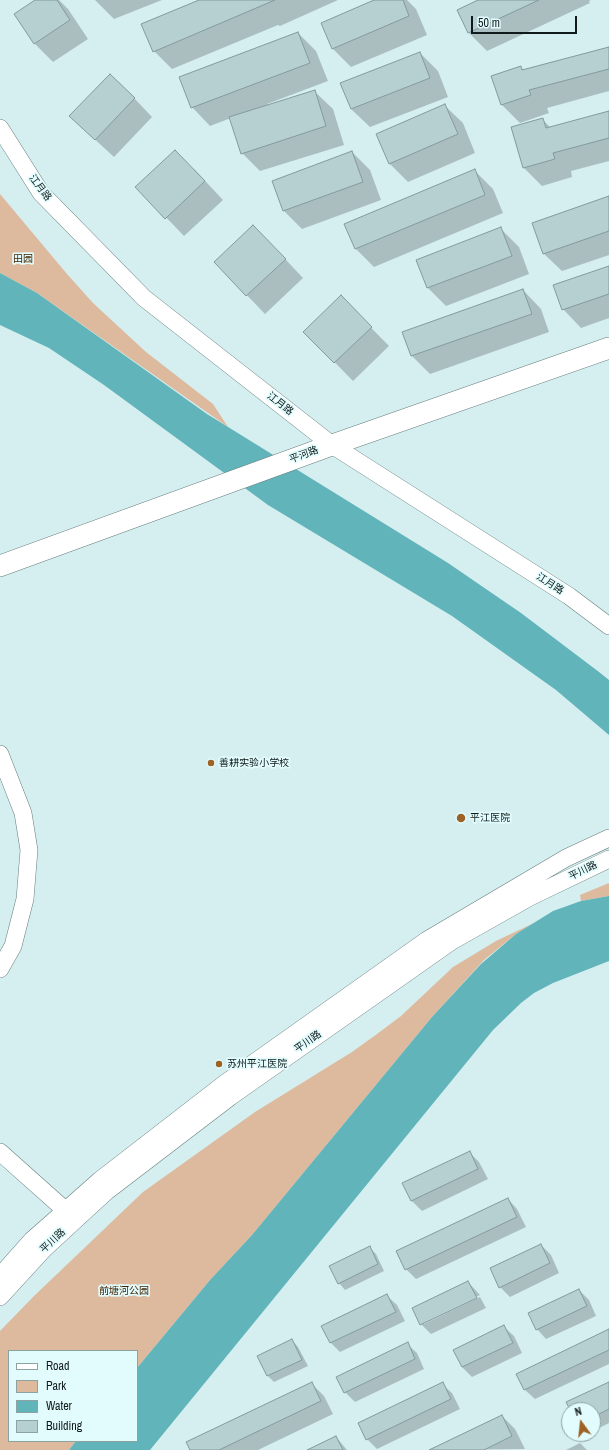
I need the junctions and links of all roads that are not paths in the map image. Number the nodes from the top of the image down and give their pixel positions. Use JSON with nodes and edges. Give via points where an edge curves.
{"nodes":[{"id":1,"x":0,"y":128,"type":"edge"},
{"id":2,"x":609,"y":348,"type":"edge"},
{"id":3,"x":332,"y":445,"type":"junction"},
{"id":4,"x":0,"y":566,"type":"edge"},
{"id":5,"x":609,"y":626,"type":"edge"},
{"id":6,"x":0,"y":754,"type":"edge"},
{"id":7,"x":609,"y":838,"type":"edge"},
{"id":8,"x":609,"y":859,"type":"edge"},
{"id":9,"x":0,"y":969,"type":"edge"},
{"id":10,"x":0,"y":1152,"type":"edge"},
{"id":11,"x":70,"y":1215,"type":"junction"},
{"id":12,"x":0,"y":1276,"type":"edge"},
{"id":13,"x":0,"y":1297,"type":"edge"}],
"edges":[{"from":1,"to":3,"type":"street","name":"江月路","via":[[41,192],[144,298]]},
{"from":2,"to":3,"type":"main road","name":"平河路"},
{"from":3,"to":4,"type":"main road","name":"平河路"},
{"from":3,"to":5,"type":"street","name":"江月路","via":[[569,596]]},
{"from":6,"to":9,"type":"street","via":[[23,813],[29,850],[25,899],[13,946]]},
{"from":7,"to":11,"type":"street","name":"平川路","via":[[556,863],[428,940],[224,1084],[126,1158]]},
{"from":8,"to":11,"type":"street","name":"平川路","via":[[530,897],[431,955],[176,1137],[107,1191]]},
{"from":10,"to":11,"type":"street"},
{"from":11,"to":12,"type":"street","name":"平川路","via":[[32,1240]]},
{"from":11,"to":13,"type":"street","name":"平川路","via":[[44,1249]]}]}
